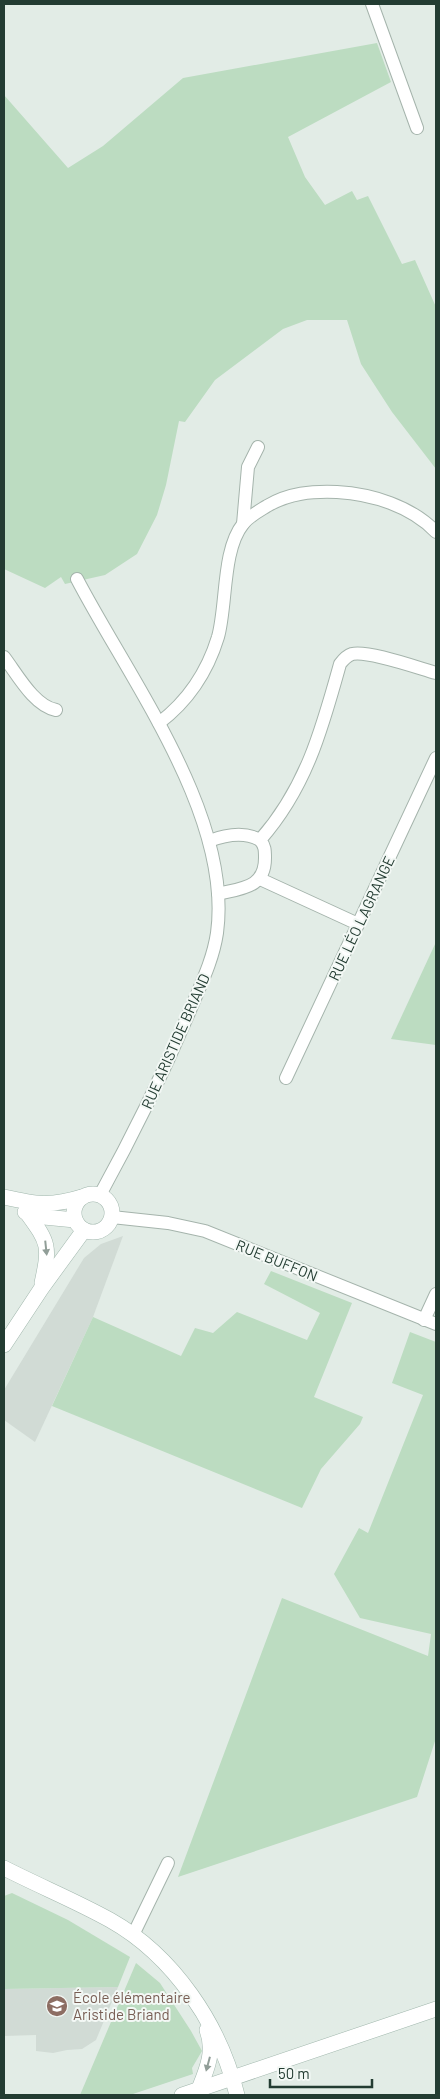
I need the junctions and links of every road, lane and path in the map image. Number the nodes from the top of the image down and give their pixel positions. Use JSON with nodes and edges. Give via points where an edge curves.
{"nodes":[{"id":1,"x":372,"y":4,"type":"edge"},
{"id":2,"x":417,"y":128,"type":"dead end"},
{"id":3,"x":258,"y":447,"type":"dead end"},
{"id":4,"x":243,"y":524,"type":"junction"},
{"id":5,"x":436,"y":532,"type":"edge"},
{"id":6,"x":77,"y":580,"type":"dead end"},
{"id":7,"x":4,"y":657,"type":"edge"},
{"id":8,"x":436,"y":673,"type":"edge"},
{"id":9,"x":56,"y":710,"type":"dead end"},
{"id":10,"x":159,"y":723,"type":"junction"},
{"id":11,"x":436,"y":758,"type":"edge"},
{"id":12,"x":260,"y":840,"type":"junction"},
{"id":13,"x":209,"y":841,"type":"junction"},
{"id":14,"x":260,"y":879,"type":"junction"},
{"id":15,"x":218,"y":894,"type":"junction"},
{"id":16,"x":358,"y":924,"type":"junction"},
{"id":17,"x":286,"y":1078,"type":"dead end"},
{"id":18,"x":100,"y":1195,"type":"junction"},
{"id":19,"x":82,"y":1197,"type":"junction"},
{"id":20,"x":4,"y":1199,"type":"edge"},
{"id":21,"x":27,"y":1213,"type":"junction"},
{"id":22,"x":112,"y":1217,"type":"junction"},
{"id":23,"x":79,"y":1225,"type":"junction"},
{"id":24,"x":41,"y":1288,"type":"junction"},
{"id":25,"x":436,"y":1294,"type":"edge"},
{"id":26,"x":430,"y":1322,"type":"edge"},
{"id":27,"x":4,"y":1345,"type":"edge"},
{"id":28,"x":168,"y":1863,"type":"dead end"},
{"id":29,"x":4,"y":1868,"type":"edge"},
{"id":30,"x":133,"y":1935,"type":"junction"},
{"id":31,"x":198,"y":2005,"type":"junction"},
{"id":32,"x":436,"y":2009,"type":"edge"},
{"id":33,"x":232,"y":2078,"type":"junction"},
{"id":34,"x":199,"y":2089,"type":"junction"},
{"id":35,"x":182,"y":2095,"type":"edge"},
{"id":36,"x":237,"y":2095,"type":"edge"}],
"edges":[{"from":1,"to":2,"type":"street"},
{"from":3,"to":4,"type":"street","via":[[248,467]]},
{"from":4,"to":5,"type":"street","via":[[271,504],[292,496],[314,491],[346,492],[386,501],[408,510]]},
{"from":4,"to":10,"type":"street","via":[[230,555],[218,636],[205,671],[190,693]]},
{"from":6,"to":10,"type":"street","name":"RUE ARISTIDE BRIAND"},
{"from":7,"to":9,"type":"street","via":[[38,701],[46,708]]},
{"from":8,"to":12,"type":"street","via":[[366,654],[345,658],[340,664],[319,739],[304,774]]},
{"from":10,"to":13,"type":"street","name":"RUE ARISTIDE BRIAND","via":[[184,772]]},
{"from":11,"to":16,"type":"street","name":"RUE LÉO LAGRANGE"},
{"from":12,"to":13,"type":"street","via":[[251,835],[223,836]]},
{"from":12,"to":14,"type":"street","via":[[265,846],[265,868]]},
{"from":13,"to":15,"type":"street","name":"RUE ARISTIDE BRIAND"},
{"from":14,"to":15,"type":"street","via":[[251,885]]},
{"from":14,"to":16,"type":"street"},
{"from":15,"to":18,"type":"street","name":"RUE ARISTIDE BRIAND","via":[[217,933],[209,966],[179,1036]]},
{"from":16,"to":17,"type":"street","name":"RUE LÉO LAGRANGE"},
{"from":18,"to":19,"type":"main road"},
{"from":18,"to":22,"type":"main road","via":[[111,1206]]},
{"from":19,"to":20,"type":"main road","via":[[59,1204]]},
{"from":19,"to":23,"type":"main road","via":[[74,1207]]},
{"from":20,"to":21,"type":"main road"},
{"from":21,"to":23,"type":"main road"},
{"from":21,"to":24,"type":"main road","one_way":true,"via":[[44,1237],[46,1262]]},
{"from":22,"to":23,"type":"main road","via":[[101,1231],[89,1232]]},
{"from":22,"to":26,"type":"street","name":"RUE BUFFON","via":[[205,1231]]},
{"from":23,"to":24,"type":"main road"},
{"from":24,"to":27,"type":"main road"},
{"from":25,"to":26,"type":"street"},
{"from":28,"to":30,"type":"street"},
{"from":29,"to":30,"type":"main road","via":[[110,1920]]},
{"from":30,"to":31,"type":"main road","via":[[170,1968]]},
{"from":31,"to":33,"type":"main road","via":[[214,2032]]},
{"from":31,"to":34,"type":"main road","one_way":true,"via":[[210,2046],[210,2059]]},
{"from":32,"to":33,"type":"main road"},
{"from":33,"to":34,"type":"main road"},
{"from":33,"to":36,"type":"main road"},
{"from":34,"to":35,"type":"main road"}]}
